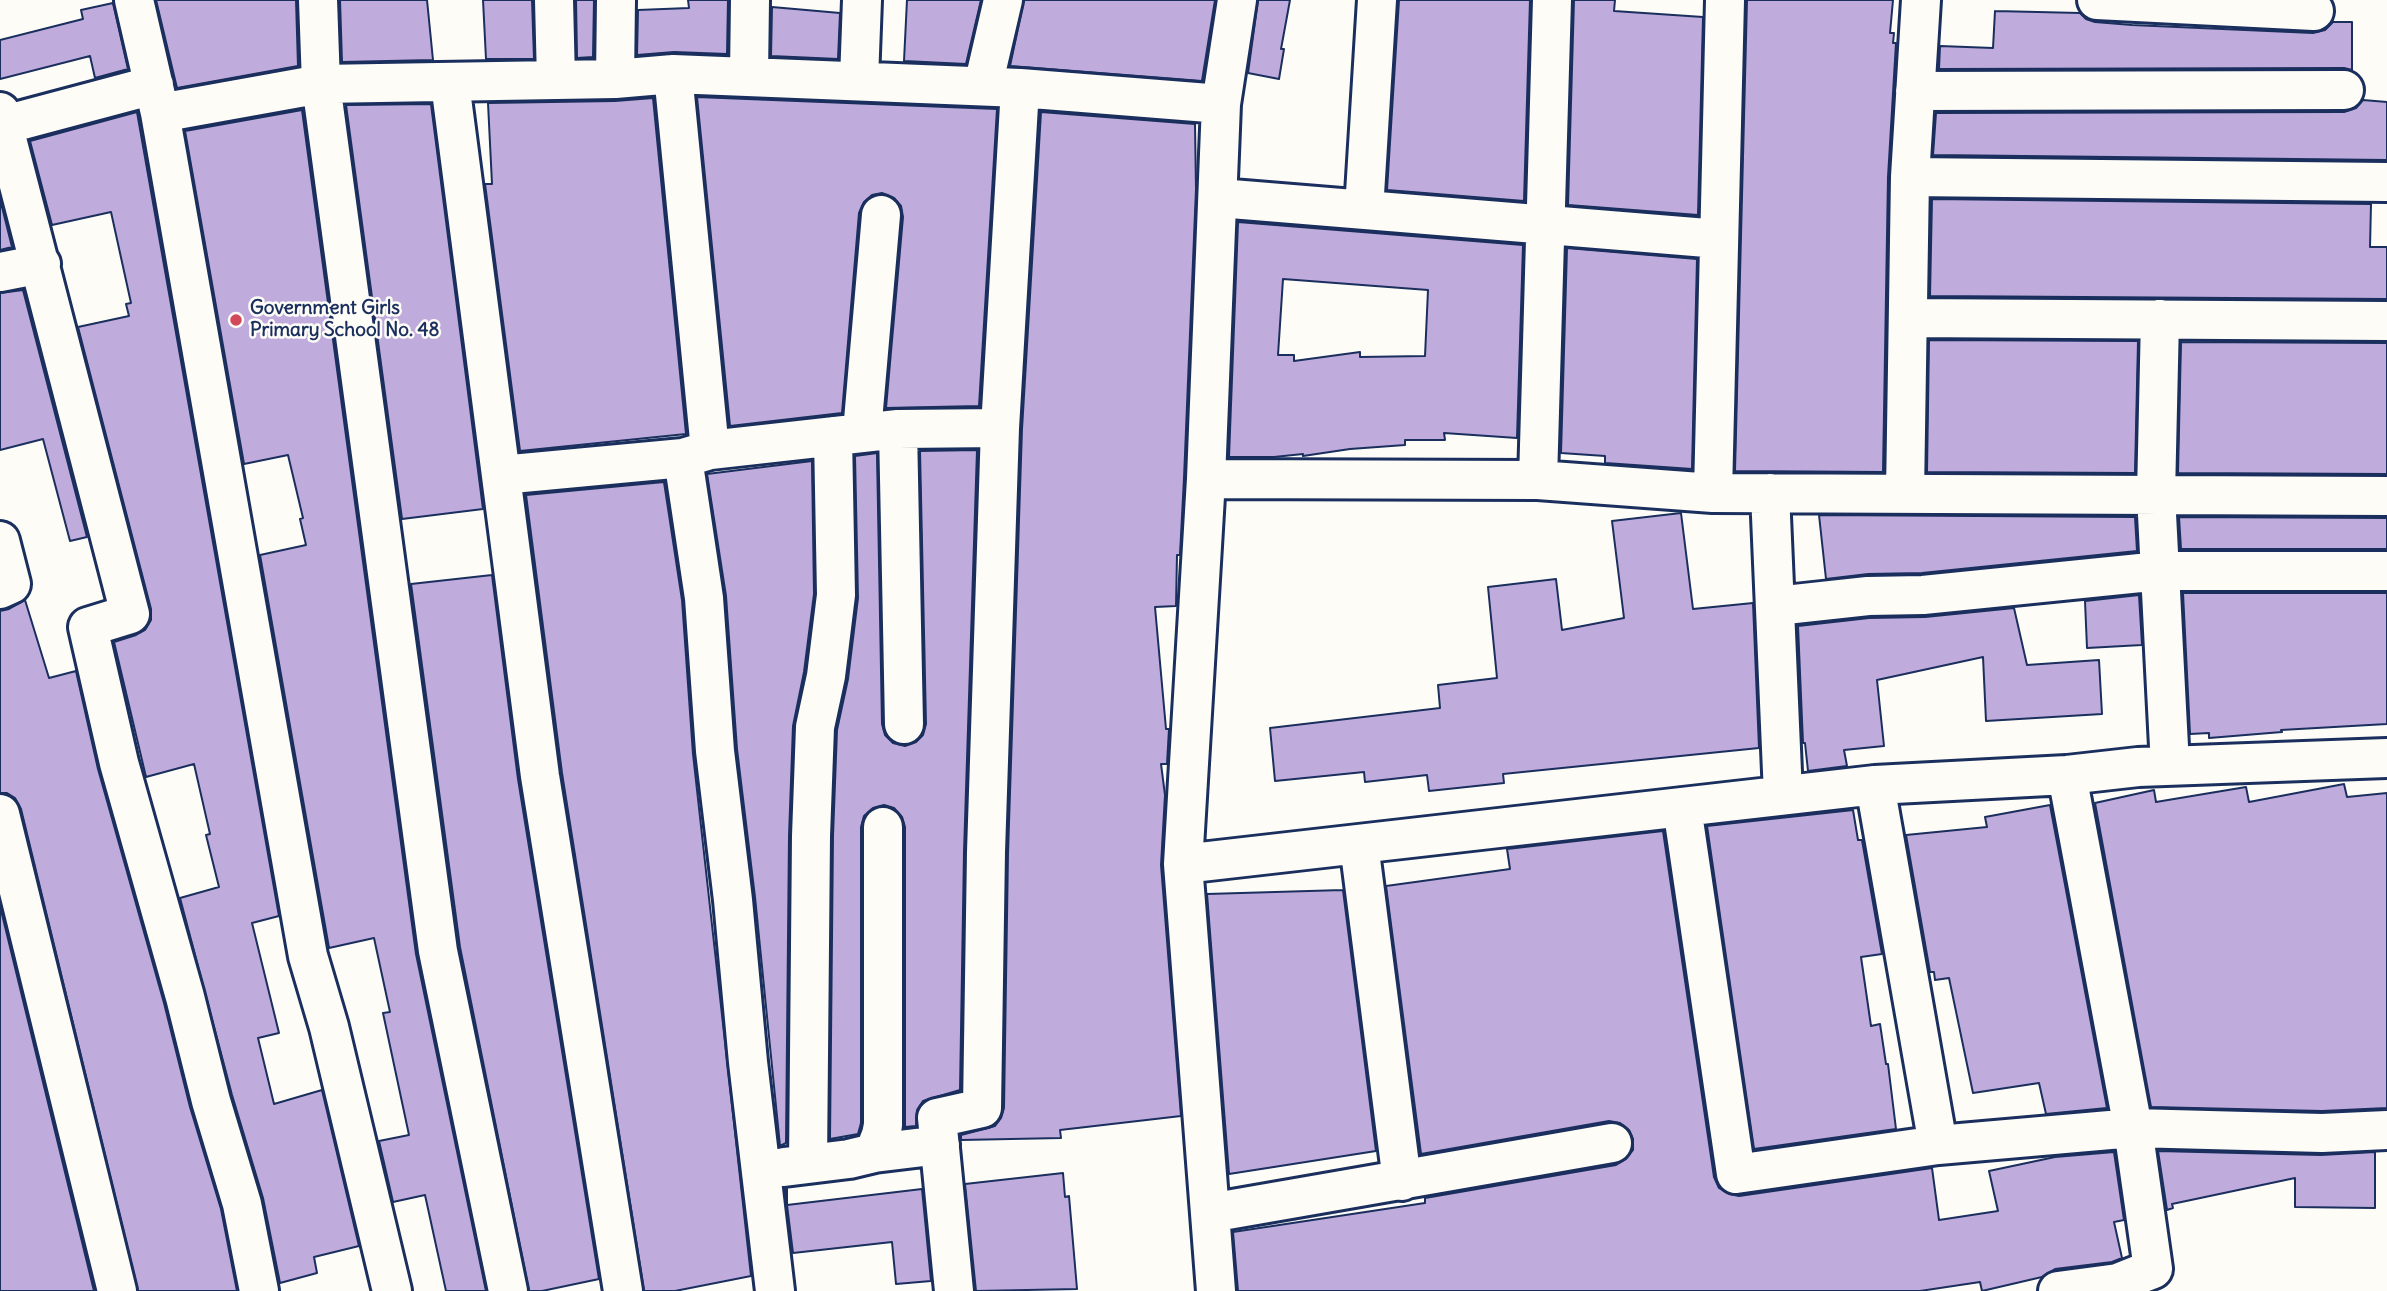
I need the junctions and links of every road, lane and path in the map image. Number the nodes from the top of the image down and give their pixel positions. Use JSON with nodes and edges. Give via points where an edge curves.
{"nodes":[{"id":1,"x":134,"y":0,"type":"edge"},
{"id":2,"x":318,"y":0,"type":"edge"},
{"id":3,"x":554,"y":0,"type":"edge"},
{"id":4,"x":616,"y":0,"type":"edge"},
{"id":5,"x":750,"y":0,"type":"edge"},
{"id":6,"x":862,"y":0,"type":"edge"},
{"id":7,"x":1003,"y":0,"type":"edge"},
{"id":8,"x":1237,"y":0,"type":"edge"},
{"id":9,"x":1377,"y":0,"type":"edge"},
{"id":10,"x":1552,"y":0,"type":"edge"},
{"id":11,"x":1725,"y":0,"type":"edge"},
{"id":12,"x":1921,"y":0,"type":"edge"},
{"id":13,"x":2097,"y":0,"type":"edge"},
{"id":14,"x":2314,"y":11,"type":"dead end"},
{"id":15,"x":673,"y":74,"type":"junction"},
{"id":16,"x":749,"y":75,"type":"junction"},
{"id":17,"x":615,"y":79,"type":"junction"},
{"id":18,"x":556,"y":80,"type":"junction"},
{"id":19,"x":859,"y":80,"type":"junction"},
{"id":20,"x":450,"y":83,"type":"junction"},
{"id":21,"x":321,"y":85,"type":"junction"},
{"id":22,"x":1002,"y":87,"type":"junction"},
{"id":23,"x":2344,"y":90,"type":"dead end"},
{"id":24,"x":1915,"y":91,"type":"junction"},
{"id":25,"x":157,"y":99,"type":"junction"},
{"id":26,"x":1221,"y":104,"type":"junction"},
{"id":27,"x":2,"y":118,"type":"edge"},
{"id":28,"x":1910,"y":177,"type":"junction"},
{"id":29,"x":2387,"y":182,"type":"edge"},
{"id":30,"x":1219,"y":198,"type":"junction"},
{"id":31,"x":1364,"y":210,"type":"junction"},
{"id":32,"x":881,"y":215,"type":"dead end"},
{"id":33,"x":1546,"y":226,"type":"junction"},
{"id":34,"x":1719,"y":239,"type":"junction"},
{"id":35,"x":41,"y":264,"type":"junction"},
{"id":36,"x":0,"y":272,"type":"edge"},
{"id":37,"x":1908,"y":318,"type":"junction"},
{"id":38,"x":2160,"y":320,"type":"junction"},
{"id":39,"x":2387,"y":321,"type":"edge"},
{"id":40,"x":1000,"y":428,"type":"junction"},
{"id":41,"x":865,"y":432,"type":"junction"},
{"id":42,"x":696,"y":454,"type":"junction"},
{"id":43,"x":501,"y":475,"type":"junction"},
{"id":44,"x":1206,"y":479,"type":"junction"},
{"id":45,"x":1538,"y":480,"type":"junction"},
{"id":46,"x":1713,"y":493,"type":"junction"},
{"id":47,"x":1770,"y":493,"type":"junction"},
{"id":48,"x":1905,"y":494,"type":"junction"},
{"id":49,"x":2157,"y":495,"type":"junction"},
{"id":50,"x":2387,"y":496,"type":"edge"},
{"id":51,"x":0,"y":541,"type":"edge"},
{"id":52,"x":2160,"y":571,"type":"junction"},
{"id":53,"x":2387,"y":571,"type":"edge"},
{"id":54,"x":0,"y":589,"type":"edge"},
{"id":55,"x":1776,"y":606,"type":"junction"},
{"id":56,"x":904,"y":724,"type":"dead end"},
{"id":57,"x":2387,"y":758,"type":"edge"},
{"id":58,"x":2170,"y":766,"type":"junction"},
{"id":59,"x":2067,"y":775,"type":"junction"},
{"id":60,"x":1875,"y":785,"type":"junction"},
{"id":61,"x":1783,"y":795,"type":"junction"},
{"id":62,"x":1682,"y":807,"type":"junction"},
{"id":63,"x":0,"y":814,"type":"edge"},
{"id":64,"x":883,"y":827,"type":"dead end"},
{"id":65,"x":1359,"y":844,"type":"junction"},
{"id":66,"x":1183,"y":864,"type":"junction"},
{"id":67,"x":2133,"y":1128,"type":"junction"},
{"id":68,"x":2387,"y":1130,"type":"edge"},
{"id":69,"x":1612,"y":1143,"type":"dead end"},
{"id":70,"x":1938,"y":1144,"type":"junction"},
{"id":71,"x":940,"y":1146,"type":"junction"},
{"id":72,"x":874,"y":1153,"type":"junction"},
{"id":73,"x":808,"y":1164,"type":"junction"},
{"id":74,"x":761,"y":1171,"type":"junction"},
{"id":75,"x":1402,"y":1181,"type":"junction"},
{"id":76,"x":1210,"y":1213,"type":"junction"},
{"id":77,"x":117,"y":1291,"type":"edge"},
{"id":78,"x":259,"y":1291,"type":"edge"},
{"id":79,"x":392,"y":1291,"type":"edge"},
{"id":80,"x":508,"y":1291,"type":"edge"},
{"id":81,"x":623,"y":1291,"type":"edge"},
{"id":82,"x":775,"y":1291,"type":"edge"},
{"id":83,"x":954,"y":1291,"type":"edge"},
{"id":84,"x":1216,"y":1291,"type":"edge"},
{"id":85,"x":2058,"y":1291,"type":"edge"}],
"edges":[{"from":1,"to":25,"type":"street"},
{"from":2,"to":21,"type":"street"},
{"from":3,"to":18,"type":"street"},
{"from":4,"to":17,"type":"street"},
{"from":5,"to":16,"type":"street"},
{"from":6,"to":19,"type":"street"},
{"from":7,"to":22,"type":"street"},
{"from":8,"to":26,"type":"street"},
{"from":9,"to":31,"type":"street"},
{"from":10,"to":33,"type":"street"},
{"from":11,"to":34,"type":"street"},
{"from":12,"to":24,"type":"street"},
{"from":13,"to":14,"type":"street"},
{"from":15,"to":16,"type":"street"},
{"from":15,"to":17,"type":"street"},
{"from":15,"to":42,"type":"street"},
{"from":16,"to":19,"type":"street"},
{"from":17,"to":18,"type":"street"},
{"from":18,"to":20,"type":"street"},
{"from":19,"to":22,"type":"street"},
{"from":20,"to":21,"type":"street"},
{"from":20,"to":43,"type":"street"},
{"from":21,"to":25,"type":"street"},
{"from":21,"to":80,"type":"street","via":[[438,951]]},
{"from":22,"to":26,"type":"street"},
{"from":22,"to":40,"type":"street"},
{"from":23,"to":24,"type":"street"},
{"from":24,"to":28,"type":"street"},
{"from":25,"to":27,"type":"street"},
{"from":25,"to":79,"type":"street","via":[[308,956]]},
{"from":26,"to":30,"type":"street"},
{"from":27,"to":35,"type":"street"},
{"from":28,"to":29,"type":"street"},
{"from":28,"to":37,"type":"street"},
{"from":30,"to":31,"type":"street"},
{"from":30,"to":44,"type":"street"},
{"from":31,"to":33,"type":"street"},
{"from":32,"to":41,"type":"street"},
{"from":33,"to":34,"type":"street"},
{"from":33,"to":45,"type":"street"},
{"from":34,"to":46,"type":"street"},
{"from":35,"to":36,"type":"street"},
{"from":35,"to":78,"type":"street","via":[[130,614],[88,627],[119,762],[242,1204]]},
{"from":37,"to":38,"type":"street"},
{"from":37,"to":48,"type":"street"},
{"from":38,"to":39,"type":"street"},
{"from":38,"to":49,"type":"street"},
{"from":40,"to":41,"type":"street"},
{"from":40,"to":71,"type":"street","via":[[982,1108],[937,1118]]},
{"from":41,"to":42,"type":"street"},
{"from":41,"to":56,"type":"street"},
{"from":41,"to":73,"type":"street","via":[[815,727]]},
{"from":42,"to":43,"type":"street"},
{"from":42,"to":74,"type":"street","via":[[715,751]]},
{"from":43,"to":81,"type":"street","via":[[540,776]]},
{"from":44,"to":45,"type":"street"},
{"from":44,"to":66,"type":"street"},
{"from":45,"to":46,"type":"street"},
{"from":46,"to":47,"type":"street"},
{"from":47,"to":48,"type":"street"},
{"from":47,"to":55,"type":"street"},
{"from":48,"to":49,"type":"street"},
{"from":49,"to":50,"type":"street"},
{"from":49,"to":52,"type":"street"},
{"from":51,"to":54,"type":"street","via":[[11,584]]},
{"from":52,"to":53,"type":"street"},
{"from":52,"to":55,"type":"street"},
{"from":52,"to":58,"type":"street"},
{"from":55,"to":61,"type":"street"},
{"from":57,"to":58,"type":"street"},
{"from":58,"to":59,"type":"street"},
{"from":59,"to":60,"type":"street"},
{"from":59,"to":67,"type":"street"},
{"from":60,"to":61,"type":"street"},
{"from":60,"to":70,"type":"street"},
{"from":61,"to":62,"type":"street"},
{"from":62,"to":65,"type":"street"},
{"from":62,"to":70,"type":"street","via":[[1736,1174]]},
{"from":63,"to":77,"type":"street"},
{"from":64,"to":72,"type":"street","via":[[883,1125]]},
{"from":65,"to":66,"type":"street"},
{"from":65,"to":75,"type":"street"},
{"from":66,"to":76,"type":"street"},
{"from":67,"to":68,"type":"street","via":[[2322,1133]]},
{"from":67,"to":70,"type":"street"},
{"from":67,"to":85,"type":"street","via":[[2153,1269],[2118,1283]]},
{"from":69,"to":75,"type":"street"},
{"from":71,"to":72,"type":"street"},
{"from":71,"to":83,"type":"street"},
{"from":72,"to":73,"type":"street"},
{"from":73,"to":74,"type":"street"},
{"from":74,"to":82,"type":"street"},
{"from":75,"to":76,"type":"street"},
{"from":76,"to":84,"type":"street"}]}
